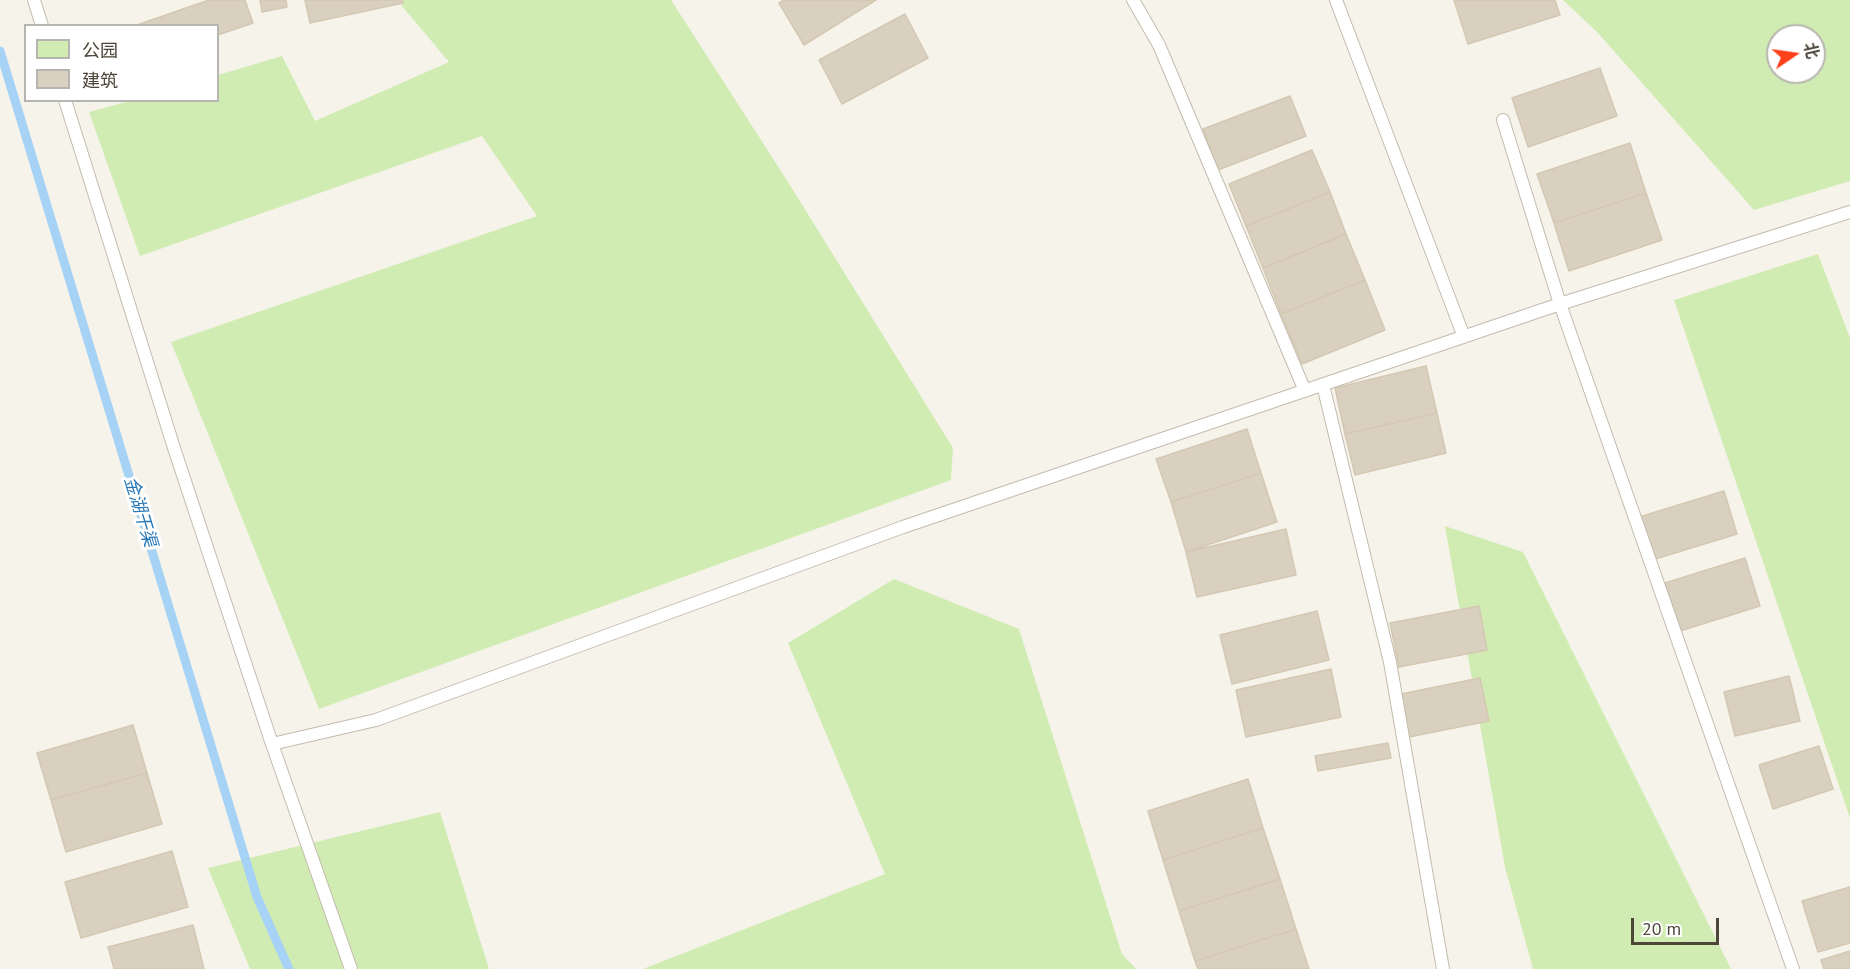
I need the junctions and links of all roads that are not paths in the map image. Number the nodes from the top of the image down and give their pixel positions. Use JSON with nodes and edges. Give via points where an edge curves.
{"nodes":[{"id":1,"x":34,"y":0,"type":"edge"},
{"id":2,"x":1133,"y":0,"type":"edge"},
{"id":3,"x":1336,"y":0,"type":"edge"},
{"id":4,"x":41,"y":24,"type":"edge"},
{"id":5,"x":66,"y":102,"type":"edge"},
{"id":6,"x":1503,"y":120,"type":"dead end"},
{"id":7,"x":1850,"y":212,"type":"edge"},
{"id":8,"x":1560,"y":304,"type":"junction"},
{"id":9,"x":1464,"y":337,"type":"junction"},
{"id":10,"x":1323,"y":385,"type":"junction"},
{"id":11,"x":1305,"y":391,"type":"junction"},
{"id":12,"x":272,"y":744,"type":"junction"},
{"id":13,"x":351,"y":969,"type":"edge"},
{"id":14,"x":1443,"y":969,"type":"edge"},
{"id":15,"x":1793,"y":969,"type":"edge"}],
"edges":[{"from":1,"to":4,"type":"lane"},
{"from":2,"to":11,"type":"lane","via":[[1159,45]]},
{"from":3,"to":9,"type":"lane"},
{"from":5,"to":12,"type":"lane"},
{"from":6,"to":8,"type":"lane"},
{"from":7,"to":8,"type":"lane"},
{"from":8,"to":9,"type":"lane"},
{"from":8,"to":15,"type":"lane"},
{"from":9,"to":10,"type":"lane"},
{"from":10,"to":11,"type":"lane"},
{"from":10,"to":14,"type":"lane","via":[[1390,662]]},
{"from":11,"to":12,"type":"lane","via":[[903,528],[376,720]]},
{"from":12,"to":13,"type":"lane"}]}
